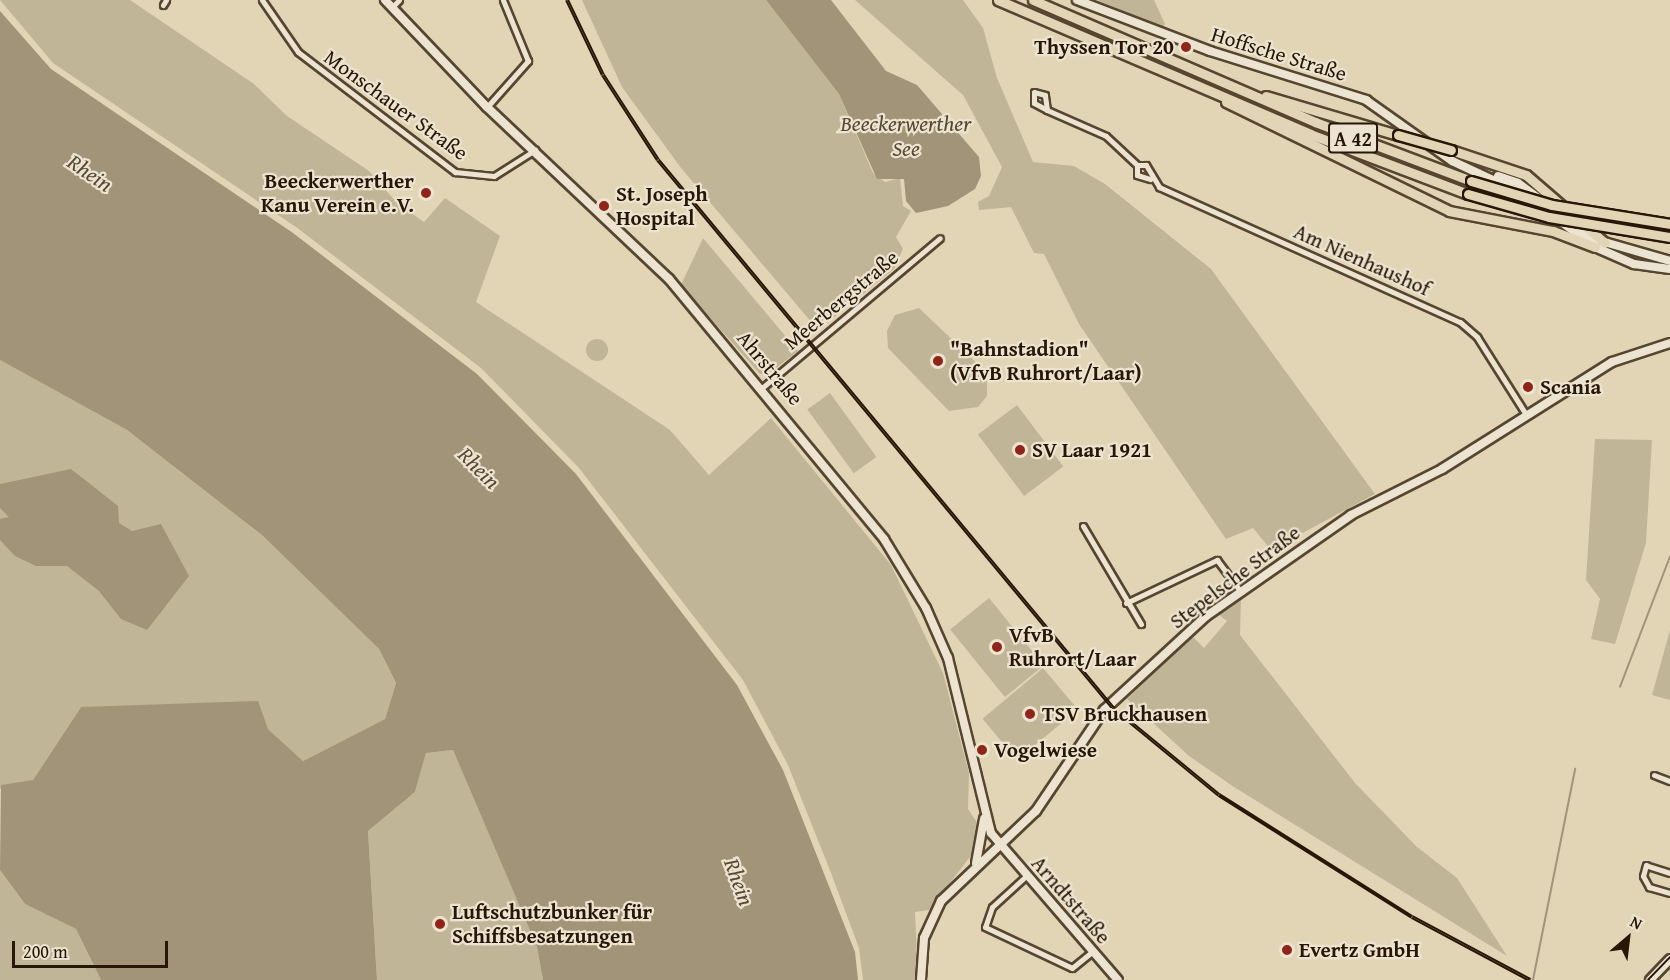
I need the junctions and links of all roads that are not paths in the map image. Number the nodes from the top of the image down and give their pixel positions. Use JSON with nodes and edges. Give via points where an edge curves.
{"nodes":[{"id":1,"x":262,"y":0,"type":"edge"},
{"id":2,"x":385,"y":0,"type":"edge"},
{"id":3,"x":399,"y":0,"type":"edge"},
{"id":4,"x":503,"y":0,"type":"edge"},
{"id":5,"x":998,"y":0,"type":"edge"},
{"id":6,"x":1033,"y":0,"type":"edge"},
{"id":7,"x":1077,"y":0,"type":"edge"},
{"id":8,"x":392,"y":7,"type":"junction"},
{"id":9,"x":1237,"y":89,"type":"junction"},
{"id":10,"x":1218,"y":95,"type":"junction"},
{"id":11,"x":487,"y":107,"type":"junction"},
{"id":12,"x":1047,"y":110,"type":"dead end"},
{"id":13,"x":534,"y":150,"type":"junction"},
{"id":14,"x":1459,"y":164,"type":"junction"},
{"id":15,"x":1137,"y":165,"type":"junction"},
{"id":16,"x":1150,"y":179,"type":"junction"},
{"id":17,"x":1670,"y":224,"type":"edge"},
{"id":18,"x":1670,"y":237,"type":"edge"},
{"id":19,"x":940,"y":238,"type":"dead end"},
{"id":20,"x":1605,"y":243,"type":"junction"},
{"id":21,"x":1594,"y":247,"type":"junction"},
{"id":22,"x":1636,"y":255,"type":"junction"},
{"id":23,"x":1670,"y":261,"type":"edge"},
{"id":24,"x":1634,"y":264,"type":"junction"},
{"id":25,"x":1670,"y":269,"type":"edge"},
{"id":26,"x":1670,"y":337,"type":"edge"},
{"id":27,"x":1670,"y":343,"type":"edge"},
{"id":28,"x":1655,"y":348,"type":"junction"},
{"id":29,"x":763,"y":387,"type":"junction"},
{"id":30,"x":1525,"y":414,"type":"junction"},
{"id":31,"x":1083,"y":526,"type":"dead end"},
{"id":32,"x":1240,"y":591,"type":"junction"},
{"id":33,"x":1126,"y":603,"type":"junction"},
{"id":34,"x":1141,"y":624,"type":"dead end"},
{"id":35,"x":1654,"y":775,"type":"dead end"},
{"id":36,"x":1670,"y":781,"type":"edge"},
{"id":37,"x":984,"y":814,"type":"junction"},
{"id":38,"x":997,"y":843,"type":"junction"},
{"id":39,"x":975,"y":865,"type":"junction"},
{"id":40,"x":1670,"y":873,"type":"edge"},
{"id":41,"x":1026,"y":876,"type":"junction"},
{"id":42,"x":1670,"y":893,"type":"edge"},
{"id":43,"x":1093,"y":951,"type":"junction"},
{"id":44,"x":1670,"y":959,"type":"edge"},
{"id":45,"x":921,"y":980,"type":"edge"},
{"id":46,"x":1118,"y":980,"type":"edge"},
{"id":47,"x":1650,"y":980,"type":"edge"}],
"edges":[{"from":1,"to":13,"type":"street","name":"Monschauer Straße","via":[[298,52],[455,172],[494,176]]},
{"from":2,"to":8,"type":"street","name":"Ahrstraße"},
{"from":3,"to":8,"type":"street"},
{"from":4,"to":11,"type":"street","via":[[528,61]]},
{"from":5,"to":10,"type":"highway","number":"A 42"},
{"from":6,"to":9,"type":"highway","number":"A 42"},
{"from":7,"to":14,"type":"street","name":"Hoffsche Straße","via":[[1210,51],[1366,100]]},
{"from":8,"to":11,"type":"street","name":"Ahrstraße"},
{"from":9,"to":17,"type":"highway","number":"A 42","bridge":true,"via":[[1471,181],[1552,205]]},
{"from":9,"to":20,"type":"highway","bridge":true,"via":[[1451,150],[1526,176]]},
{"from":10,"to":18,"type":"highway","number":"A 42","bridge":true,"via":[[1468,194],[1549,217]]},
{"from":10,"to":21,"type":"highway","via":[[1236,110],[1442,208],[1553,231]]},
{"from":11,"to":13,"type":"street","name":"Ahrstraße"},
{"from":12,"to":15,"type":"street","name":"Am Nienhaushof","via":[[1106,136]]},
{"from":13,"to":29,"type":"street","name":"Ahrstraße","via":[[669,279]]},
{"from":14,"to":20,"type":"street","name":"Hoffsche Straße","via":[[1518,183]]},
{"from":14,"to":21,"type":"street","name":"Hoffsche Straße","via":[[1529,197]]},
{"from":15,"to":16,"type":"street","name":"Am Nienhaushof","via":[[1149,168]]},
{"from":15,"to":16,"type":"street","name":"Am Nienhaushof","via":[[1137,175]]},
{"from":16,"to":30,"type":"street","name":"Am Nienhaushof","via":[[1460,322],[1477,337]]},
{"from":19,"to":29,"type":"street","name":"Meerbergstraße"},
{"from":20,"to":22,"type":"street","name":"Hoffsche Straße"},
{"from":21,"to":24,"type":"street","name":"Hoffsche Straße"},
{"from":22,"to":23,"type":"street","name":"Hoffsche Straße"},
{"from":22,"to":24,"type":"street"},
{"from":24,"to":25,"type":"street","name":"Hoffsche Straße"},
{"from":26,"to":28,"type":"street","name":"Stepelsche Straße"},
{"from":27,"to":28,"type":"street","name":"Stepelsche Straße"},
{"from":28,"to":30,"type":"street","name":"Stepelsche Straße","via":[[1612,362]]},
{"from":29,"to":37,"type":"street","name":"Ahrstraße","via":[[884,539],[926,608],[973,743]]},
{"from":30,"to":32,"type":"street","name":"Stepelsche Straße","via":[[1442,469],[1351,515]]},
{"from":31,"to":33,"type":"street"},
{"from":32,"to":33,"type":"street","via":[[1217,560]]},
{"from":32,"to":38,"type":"street","name":"Stepelsche Straße","via":[[1104,710],[1036,811]]},
{"from":33,"to":34,"type":"street"},
{"from":35,"to":36,"type":"street"},
{"from":37,"to":38,"type":"street","name":"Ahrstraße"},
{"from":37,"to":39,"type":"street"},
{"from":38,"to":39,"type":"street","name":"Stepelsche Straße"},
{"from":38,"to":41,"type":"street","name":"Arndtstraße"},
{"from":39,"to":45,"type":"street","name":"Stepelsche Straße","via":[[941,902],[924,939]]},
{"from":40,"to":42,"type":"street","via":[[1646,866],[1643,876],[1649,887]]},
{"from":41,"to":43,"type":"street","name":"Arndtstraße"},
{"from":41,"to":43,"type":"street","via":[[992,907],[986,927],[1072,968]]},
{"from":43,"to":46,"type":"street","name":"Arndtstraße"},
{"from":44,"to":47,"type":"street"}]}
